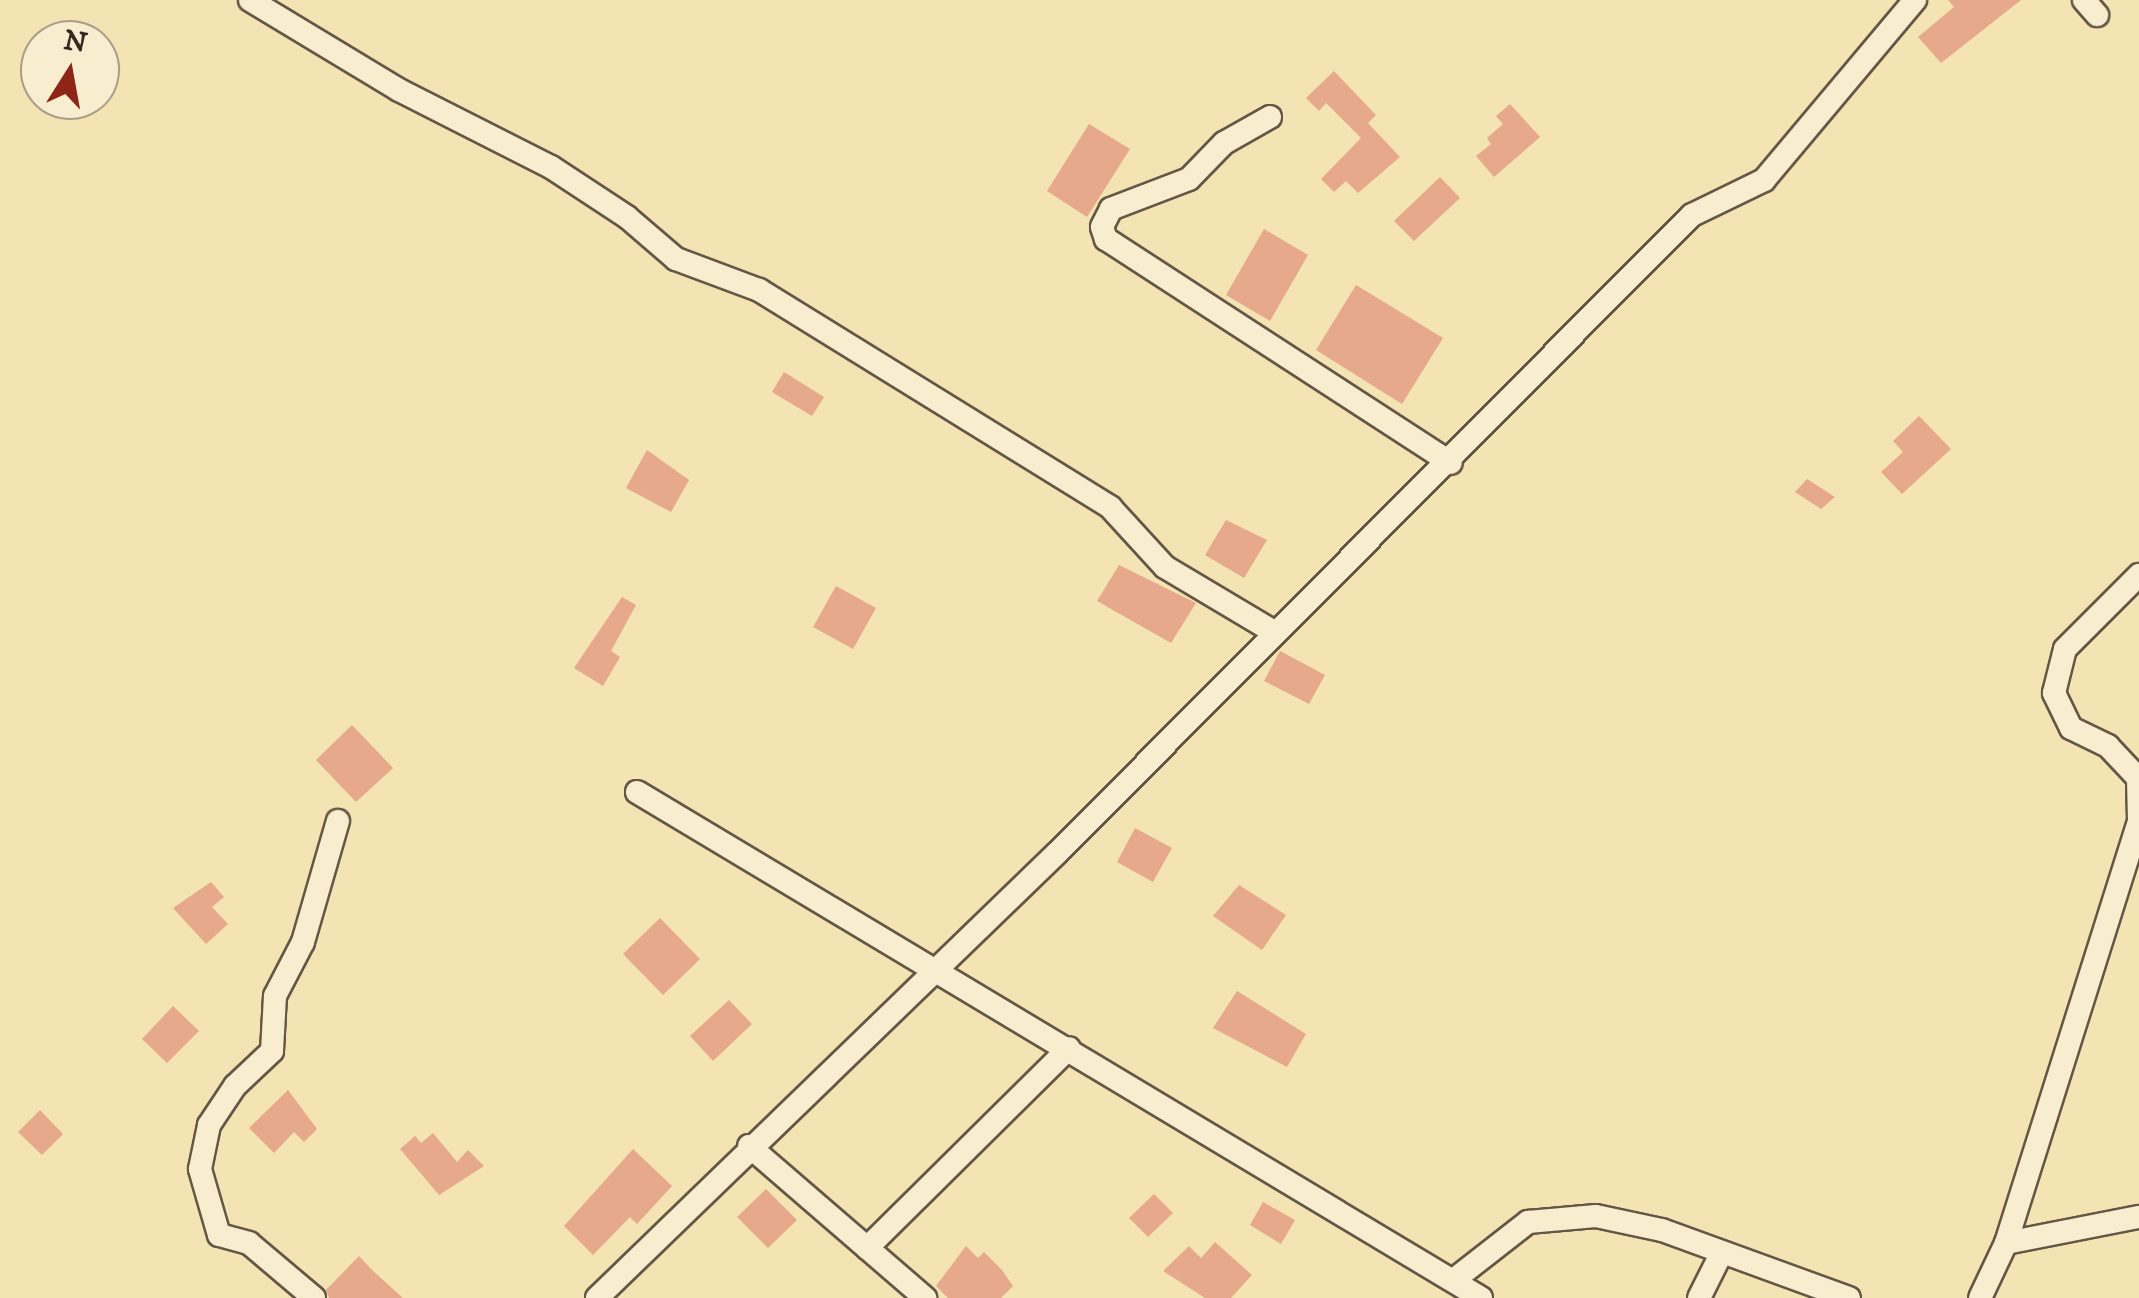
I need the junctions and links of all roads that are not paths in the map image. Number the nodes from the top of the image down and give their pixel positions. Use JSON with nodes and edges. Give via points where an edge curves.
{"nodes":[{"id":1,"x":250,"y":0,"type":"edge"},
{"id":2,"x":1915,"y":0,"type":"edge"},
{"id":3,"x":1270,"y":117,"type":"dead end"},
{"id":4,"x":1452,"y":463,"type":"junction"},
{"id":5,"x":2139,"y":575,"type":"edge"},
{"id":6,"x":1274,"y":632,"type":"junction"},
{"id":7,"x":637,"y":792,"type":"dead end"},
{"id":8,"x":2139,"y":820,"type":"edge"},
{"id":9,"x":338,"y":821,"type":"dead end"},
{"id":10,"x":940,"y":968,"type":"junction"},
{"id":11,"x":1069,"y":1048,"type":"junction"},
{"id":12,"x":748,"y":1146,"type":"junction"},
{"id":13,"x":2134,"y":1223,"type":"edge"},
{"id":14,"x":2006,"y":1242,"type":"junction"},
{"id":15,"x":867,"y":1248,"type":"junction"},
{"id":16,"x":1722,"y":1252,"type":"junction"},
{"id":17,"x":1455,"y":1279,"type":"junction"},
{"id":18,"x":314,"y":1298,"type":"edge"},
{"id":19,"x":597,"y":1298,"type":"edge"},
{"id":20,"x":924,"y":1298,"type":"edge"},
{"id":21,"x":1481,"y":1298,"type":"edge"},
{"id":22,"x":1699,"y":1298,"type":"edge"},
{"id":23,"x":1850,"y":1298,"type":"edge"},
{"id":24,"x":1980,"y":1298,"type":"edge"}],
"edges":[{"from":1,"to":6,"type":"street","via":[[399,90],[550,167],[627,216],[676,259],[759,290],[1110,507],[1166,567]]},
{"from":2,"to":4,"type":"street","via":[[1764,180],[1692,215]]},
{"from":3,"to":4,"type":"street","via":[[1224,143],[1189,179],[1111,209],[1102,227],[1106,239]]},
{"from":4,"to":6,"type":"street"},
{"from":5,"to":8,"type":"street","via":[[2065,649],[2054,693],[2072,728],[2108,746],[2138,778]]},
{"from":6,"to":10,"type":"street"},
{"from":7,"to":10,"type":"street"},
{"from":8,"to":14,"type":"street"},
{"from":9,"to":18,"type":"street","via":[[303,942],[275,996],[272,1050],[235,1086],[209,1125],[200,1169],[220,1235],[249,1243]]},
{"from":10,"to":11,"type":"street"},
{"from":10,"to":12,"type":"street","via":[[792,1114]]},
{"from":11,"to":15,"type":"street"},
{"from":11,"to":17,"type":"street"},
{"from":12,"to":15,"type":"street"},
{"from":12,"to":19,"type":"street"},
{"from":13,"to":14,"type":"street"},
{"from":14,"to":24,"type":"street"},
{"from":15,"to":20,"type":"street"},
{"from":16,"to":17,"type":"street","via":[[1596,1216],[1544,1216]]},
{"from":16,"to":22,"type":"street"},
{"from":16,"to":23,"type":"street"},
{"from":17,"to":21,"type":"street"}]}
